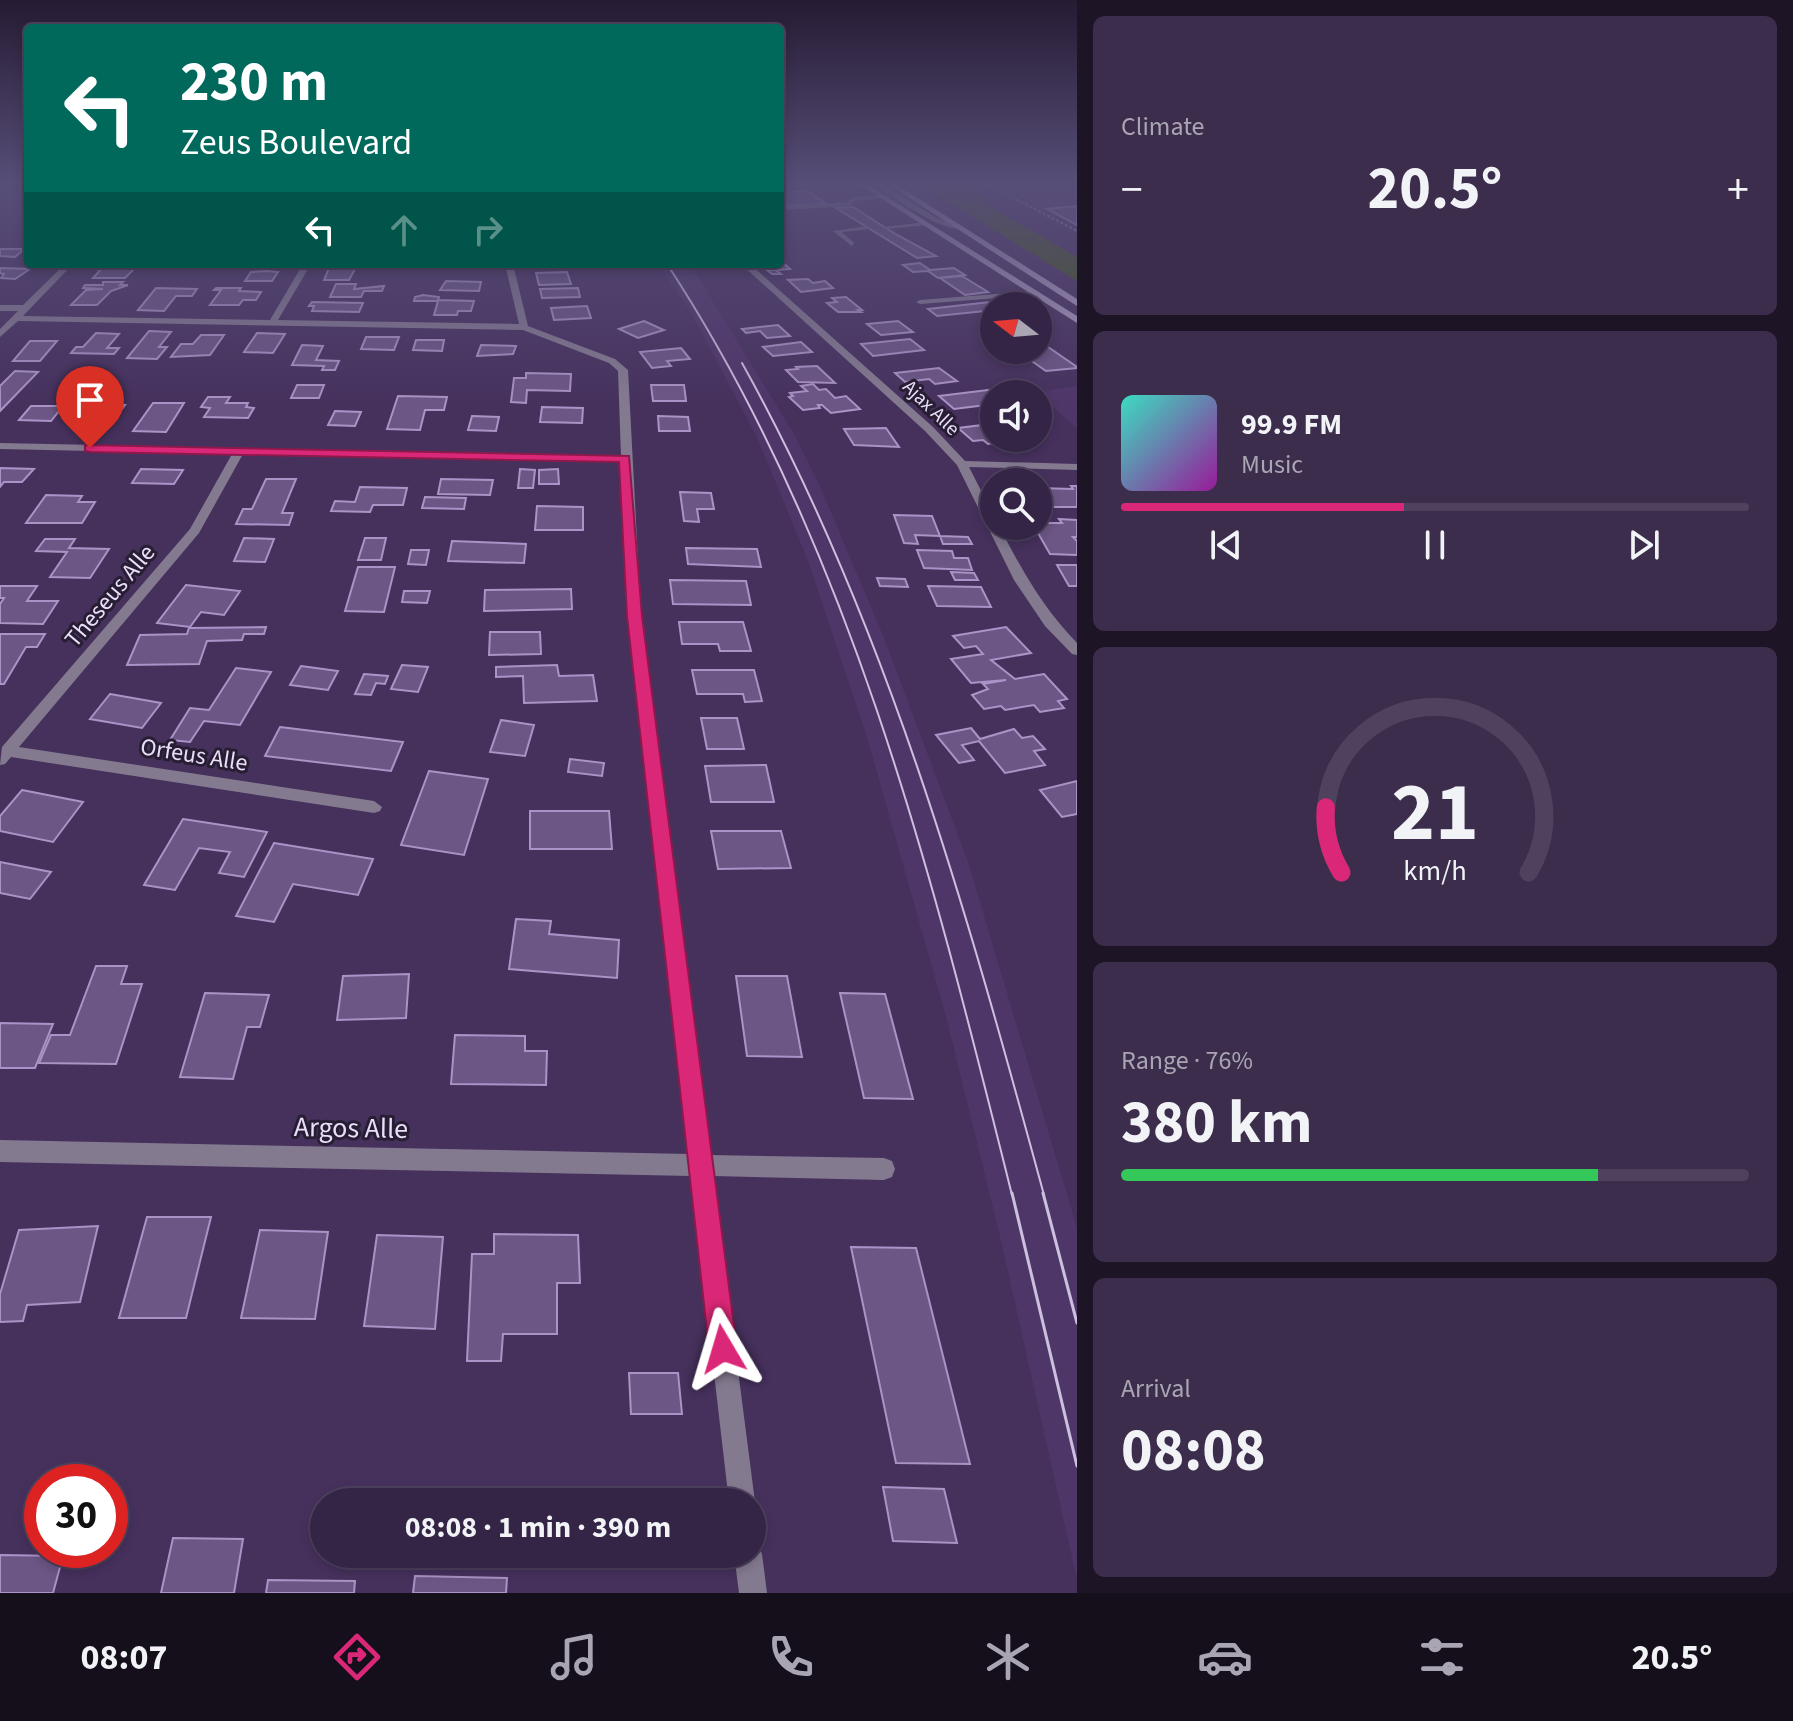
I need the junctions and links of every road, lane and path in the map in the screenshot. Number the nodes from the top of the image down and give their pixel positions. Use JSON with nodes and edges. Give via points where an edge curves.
{"nodes":[{"id":1,"x":978,"y":257,"type":"edge"},
{"id":2,"x":1004,"y":257,"type":"edge"},
{"id":3,"x":65,"y":268,"type":"edge"},
{"id":4,"x":305,"y":268,"type":"edge"},
{"id":5,"x":510,"y":268,"type":"edge"},
{"id":6,"x":749,"y":268,"type":"edge"},
{"id":7,"x":1032,"y":292,"type":"edge"},
{"id":8,"x":980,"y":297,"type":"edge"},
{"id":9,"x":920,"y":302,"type":"dead end"},
{"id":10,"x":1077,"y":303,"type":"edge"},
{"id":11,"x":1052,"y":304,"type":"edge"},
{"id":12,"x":0,"y":308,"type":"edge"},
{"id":13,"x":25,"y":308,"type":"junction"},
{"id":14,"x":16,"y":318,"type":"junction"},
{"id":15,"x":1077,"y":320,"type":"edge"},
{"id":16,"x":272,"y":323,"type":"junction"},
{"id":17,"x":524,"y":327,"type":"junction"},
{"id":18,"x":0,"y":334,"type":"edge"},
{"id":19,"x":0,"y":446,"type":"edge"},
{"id":20,"x":239,"y":451,"type":"junction"},
{"id":21,"x":625,"y":459,"type":"junction"},
{"id":22,"x":962,"y":464,"type":"junction"},
{"id":23,"x":1077,"y":467,"type":"edge"},
{"id":24,"x":1077,"y":651,"type":"edge"},
{"id":25,"x":4,"y":755,"type":"edge"},
{"id":26,"x":374,"y":807,"type":"dead end"},
{"id":27,"x":0,"y":1151,"type":"edge"},
{"id":28,"x":700,"y":1166,"type":"junction"},
{"id":29,"x":884,"y":1169,"type":"dead end"},
{"id":30,"x":740,"y":1488,"type":"edge"},
{"id":31,"x":750,"y":1568,"type":"edge"},
{"id":32,"x":753,"y":1593,"type":"edge"}],
"edges":[{"from":1,"to":7,"type":"main road"},
{"from":2,"to":10,"type":"main road"},
{"from":3,"to":13,"type":"street"},
{"from":4,"to":16,"type":"street"},
{"from":5,"to":17,"type":"street"},
{"from":6,"to":22,"type":"street","name":"Ajax Alle"},
{"from":8,"to":9,"type":"lane"},
{"from":11,"to":15,"type":"main road"},
{"from":12,"to":13,"type":"street"},
{"from":13,"to":14,"type":"street"},
{"from":14,"to":16,"type":"street"},
{"from":14,"to":18,"type":"street"},
{"from":16,"to":17,"type":"street"},
{"from":17,"to":21,"type":"street","via":[[623,370]]},
{"from":19,"to":20,"type":"street"},
{"from":20,"to":21,"type":"street"},
{"from":20,"to":25,"type":"street","name":"Theseus Alle","via":[[195,530]]},
{"from":21,"to":28,"type":"street","via":[[634,616]]},
{"from":22,"to":23,"type":"street"},
{"from":22,"to":24,"type":"street","name":"Ajax Alle","via":[[1020,580]]},
{"from":25,"to":26,"type":"street","name":"Orfeus Alle"},
{"from":27,"to":28,"type":"street","name":"Argos Alle"},
{"from":28,"to":29,"type":"street","name":"Argos Alle"},
{"from":28,"to":30,"type":"street"},
{"from":31,"to":32,"type":"street"}]}
